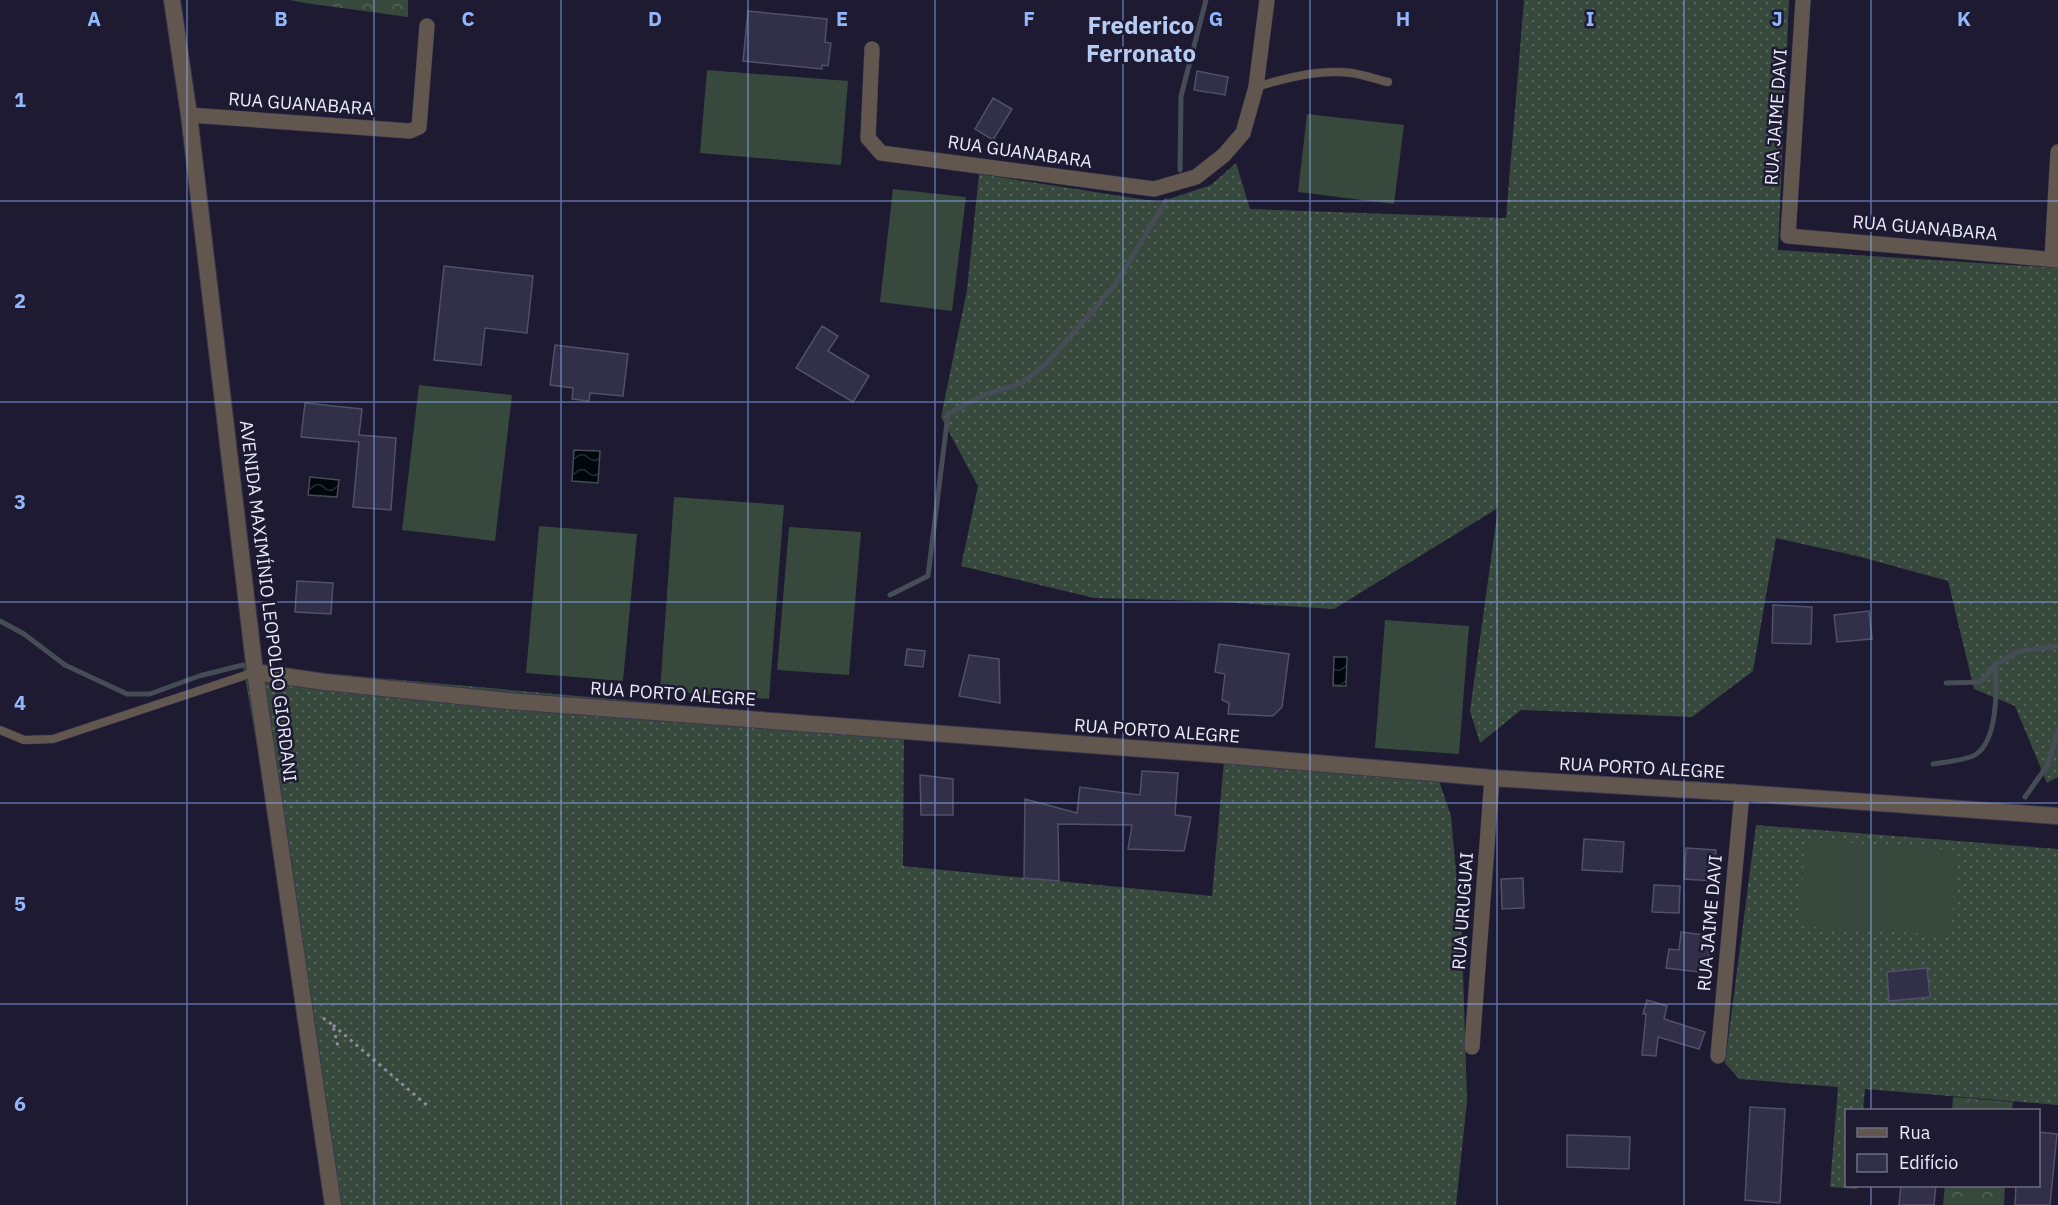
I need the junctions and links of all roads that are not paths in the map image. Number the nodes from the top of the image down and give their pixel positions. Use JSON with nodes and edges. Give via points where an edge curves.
{"nodes":[{"id":1,"x":172,"y":0,"type":"edge"},
{"id":2,"x":1266,"y":0,"type":"edge"},
{"id":3,"x":1803,"y":0,"type":"edge"},
{"id":4,"x":427,"y":26,"type":"dead end"},
{"id":5,"x":872,"y":50,"type":"dead end"},
{"id":6,"x":1388,"y":82,"type":"dead end"},
{"id":7,"x":1256,"y":87,"type":"junction"},
{"id":8,"x":189,"y":115,"type":"junction"},
{"id":9,"x":2058,"y":152,"type":"edge"},
{"id":10,"x":1788,"y":236,"type":"joint"},
{"id":11,"x":2055,"y":259,"type":"edge"},
{"id":12,"x":255,"y":672,"type":"junction"},
{"id":13,"x":0,"y":729,"type":"edge"},
{"id":14,"x":1492,"y":778,"type":"junction"},
{"id":15,"x":1742,"y":793,"type":"junction"},
{"id":16,"x":2058,"y":816,"type":"edge"},
{"id":17,"x":1472,"y":1047,"type":"dead end"},
{"id":18,"x":1718,"y":1056,"type":"dead end"},
{"id":19,"x":333,"y":1205,"type":"edge"}],
"edges":[{"from":1,"to":8,"type":"street","name":"AVENIDA MAXIMÍNIO LEOPOLDO GIORDANI"},
{"from":2,"to":7,"type":"street"},
{"from":3,"to":10,"type":"street","name":"RUA JAIME DAVI"},
{"from":4,"to":8,"type":"street","name":"RUA GUANABARA","via":[[419,127],[410,132]]},
{"from":5,"to":7,"type":"street","name":"RUA GUANABARA","via":[[868,138],[881,153],[1154,189],[1196,177],[1224,154],[1244,133]]},
{"from":6,"to":7,"type":"lane","via":[[1329,72]]},
{"from":8,"to":12,"type":"street","name":"AVENIDA MAXIMÍNIO LEOPOLDO GIORDANI"},
{"from":9,"to":11,"type":"street"},
{"from":10,"to":11,"type":"street","name":"RUA GUANABARA"},
{"from":12,"to":13,"type":"lane","via":[[53,739],[24,740]]},
{"from":12,"to":14,"type":"street","name":"RUA PORTO ALEGRE","via":[[508,701]]},
{"from":12,"to":19,"type":"street","name":"AVENIDA MAXIMÍNIO LEOPOLDO GIORDANI"},
{"from":14,"to":15,"type":"street","name":"RUA PORTO ALEGRE"},
{"from":14,"to":17,"type":"street","name":"RUA URUGUAI"},
{"from":15,"to":16,"type":"street","name":"RUA PORTO ALEGRE"},
{"from":15,"to":18,"type":"street","name":"RUA JAIME DAVI"}]}
